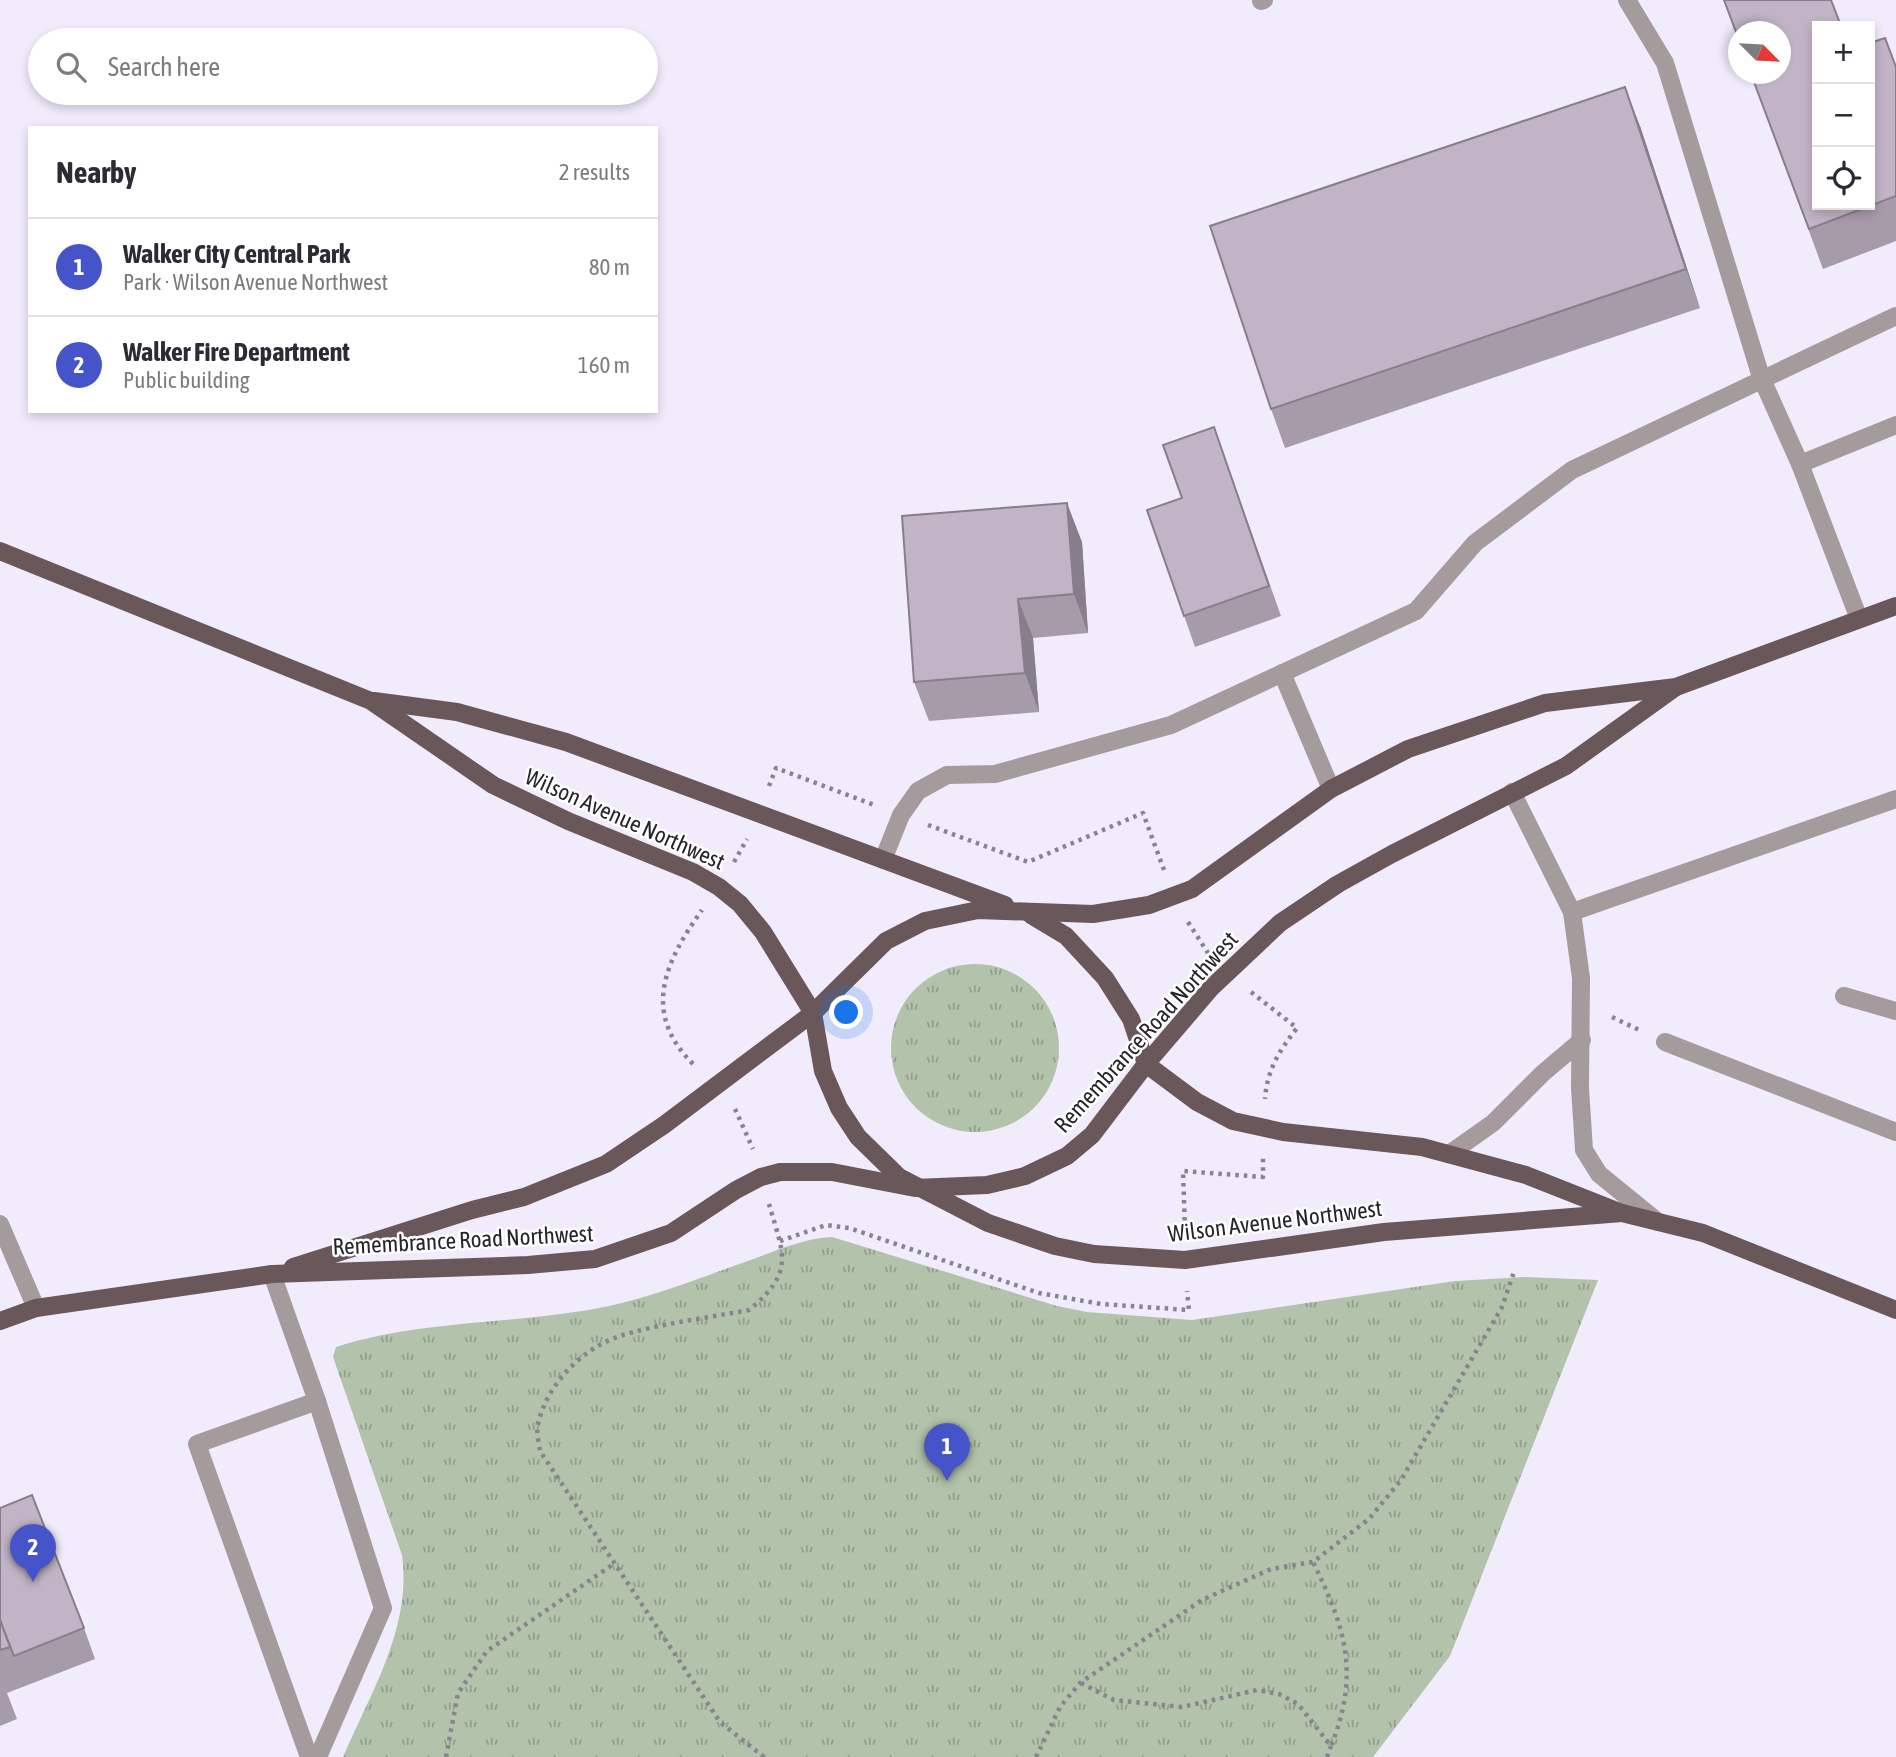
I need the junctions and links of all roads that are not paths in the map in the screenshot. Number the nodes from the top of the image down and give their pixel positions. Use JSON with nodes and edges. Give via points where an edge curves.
{"nodes":[{"id":1,"x":1627,"y":0,"type":"edge"},
{"id":2,"x":1896,"y":316,"type":"edge"},
{"id":3,"x":1761,"y":377,"type":"junction"},
{"id":4,"x":1896,"y":425,"type":"edge"},
{"id":5,"x":1800,"y":464,"type":"junction"},
{"id":6,"x":0,"y":551,"type":"edge"},
{"id":7,"x":1896,"y":606,"type":"edge"},
{"id":8,"x":1859,"y":619,"type":"junction"},
{"id":9,"x":1282,"y":673,"type":"junction"},
{"id":10,"x":1676,"y":687,"type":"junction"},
{"id":11,"x":371,"y":701,"type":"junction"},
{"id":12,"x":1331,"y":789,"type":"junction"},
{"id":13,"x":1512,"y":792,"type":"junction"},
{"id":14,"x":1896,"y":799,"type":"edge"},
{"id":15,"x":883,"y":860,"type":"junction"},
{"id":16,"x":1572,"y":912,"type":"junction"},
{"id":17,"x":1026,"y":913,"type":"junction"},
{"id":18,"x":1844,"y":996,"type":"dead end"},
{"id":19,"x":1896,"y":1011,"type":"edge"},
{"id":20,"x":813,"y":1013,"type":"junction"},
{"id":21,"x":1582,"y":1040,"type":"junction"},
{"id":22,"x":1665,"y":1042,"type":"road end"},
{"id":23,"x":1146,"y":1064,"type":"junction"},
{"id":24,"x":1896,"y":1132,"type":"edge"},
{"id":25,"x":1449,"y":1154,"type":"junction"},
{"id":26,"x":915,"y":1188,"type":"junction"},
{"id":27,"x":1622,"y":1213,"type":"junction"},
{"id":28,"x":1658,"y":1222,"type":"junction"},
{"id":29,"x":0,"y":1224,"type":"edge"},
{"id":30,"x":272,"y":1274,"type":"junction"},
{"id":31,"x":36,"y":1308,"type":"junction"},
{"id":32,"x":1896,"y":1310,"type":"edge"},
{"id":33,"x":0,"y":1321,"type":"edge"},
{"id":34,"x":317,"y":1401,"type":"junction"},
{"id":35,"x":309,"y":1757,"type":"edge"},
{"id":36,"x":318,"y":1757,"type":"edge"}],
"edges":[{"from":1,"to":3,"type":"lane","via":[[1665,63]]},
{"from":2,"to":3,"type":"lane"},
{"from":3,"to":5,"type":"lane"},
{"from":3,"to":9,"type":"lane","via":[[1572,470],[1475,542],[1416,611]]},
{"from":4,"to":5,"type":"lane"},
{"from":5,"to":8,"type":"lane"},
{"from":6,"to":11,"type":"main road","name":"Wilson Avenue Northwest"},
{"from":7,"to":8,"type":"main road","name":"Remembrance Road Northwest"},
{"from":8,"to":10,"type":"main road","name":"Remembrance Road Northwest"},
{"from":9,"to":12,"type":"lane"},
{"from":9,"to":15,"type":"lane","via":[[1171,724],[995,774],[947,775],[918,791],[901,815]]},
{"from":10,"to":12,"type":"main road","name":"Remembrance Road Northwest","via":[[1545,703],[1408,749]]},
{"from":10,"to":13,"type":"main road","name":"Remembrance Road Northwest","via":[[1566,766]]},
{"from":11,"to":15,"type":"main road","name":"Wilson Avenue Northwest","via":[[457,712],[566,742]]},
{"from":11,"to":20,"type":"main road","name":"Wilson Avenue Northwest","via":[[494,785],[719,887],[763,932]]},
{"from":12,"to":17,"type":"main road","name":"Remembrance Road Northwest","via":[[1215,874],[1175,897],[1122,911]]},
{"from":13,"to":16,"type":"lane"},
{"from":13,"to":23,"type":"main road","name":"Remembrance Road Northwest","via":[[1338,884],[1280,923],[1211,988]]},
{"from":14,"to":16,"type":"lane"},
{"from":15,"to":17,"type":"main road","name":"Wilson Avenue Northwest"},
{"from":16,"to":21,"type":"lane","via":[[1581,978]]},
{"from":17,"to":20,"type":"main road","name":"Remembrance Road Northwest","via":[[953,913],[898,933]]},
{"from":17,"to":23,"type":"main road","name":"Wilson Avenue Northwest","via":[[1066,936],[1105,978],[1131,1020]]},
{"from":18,"to":19,"type":"lane"},
{"from":20,"to":26,"type":"main road","name":"Wilson Avenue Northwest","via":[[823,1071],[839,1108],[871,1152]]},
{"from":20,"to":30,"type":"main road","name":"Remembrance Road Northwest","via":[[606,1164],[524,1196]]},
{"from":21,"to":25,"type":"lane","via":[[1493,1123]]},
{"from":21,"to":28,"type":"lane","via":[[1584,1150],[1599,1174]]},
{"from":22,"to":24,"type":"lane"},
{"from":23,"to":25,"type":"main road","name":"Wilson Avenue Northwest","via":[[1197,1102],[1248,1126],[1397,1143]]},
{"from":23,"to":26,"type":"main road","name":"Remembrance Road Northwest","via":[[1092,1135],[1057,1162],[987,1185]]},
{"from":25,"to":27,"type":"main road","name":"Wilson Avenue Northwest","via":[[1535,1178]]},
{"from":26,"to":27,"type":"main road","name":"Wilson Avenue Northwest","via":[[988,1223],[1055,1247],[1158,1260],[1223,1256],[1384,1231]]},
{"from":26,"to":30,"type":"main road","name":"Remembrance Road Northwest","via":[[794,1170],[761,1177],[671,1233],[595,1259]]},
{"from":27,"to":28,"type":"main road","name":"Wilson Avenue Northwest"},
{"from":28,"to":32,"type":"main road","name":"Wilson Avenue Northwest","via":[[1703,1233]]},
{"from":29,"to":31,"type":"lane"},
{"from":30,"to":31,"type":"main road","name":"Remembrance Road Northwest"},
{"from":30,"to":34,"type":"lane"},
{"from":31,"to":33,"type":"main road","name":"Remembrance Road Northwest"},
{"from":34,"to":35,"type":"lane","via":[[197,1444]]},
{"from":34,"to":36,"type":"lane","via":[[383,1608]]}]}
